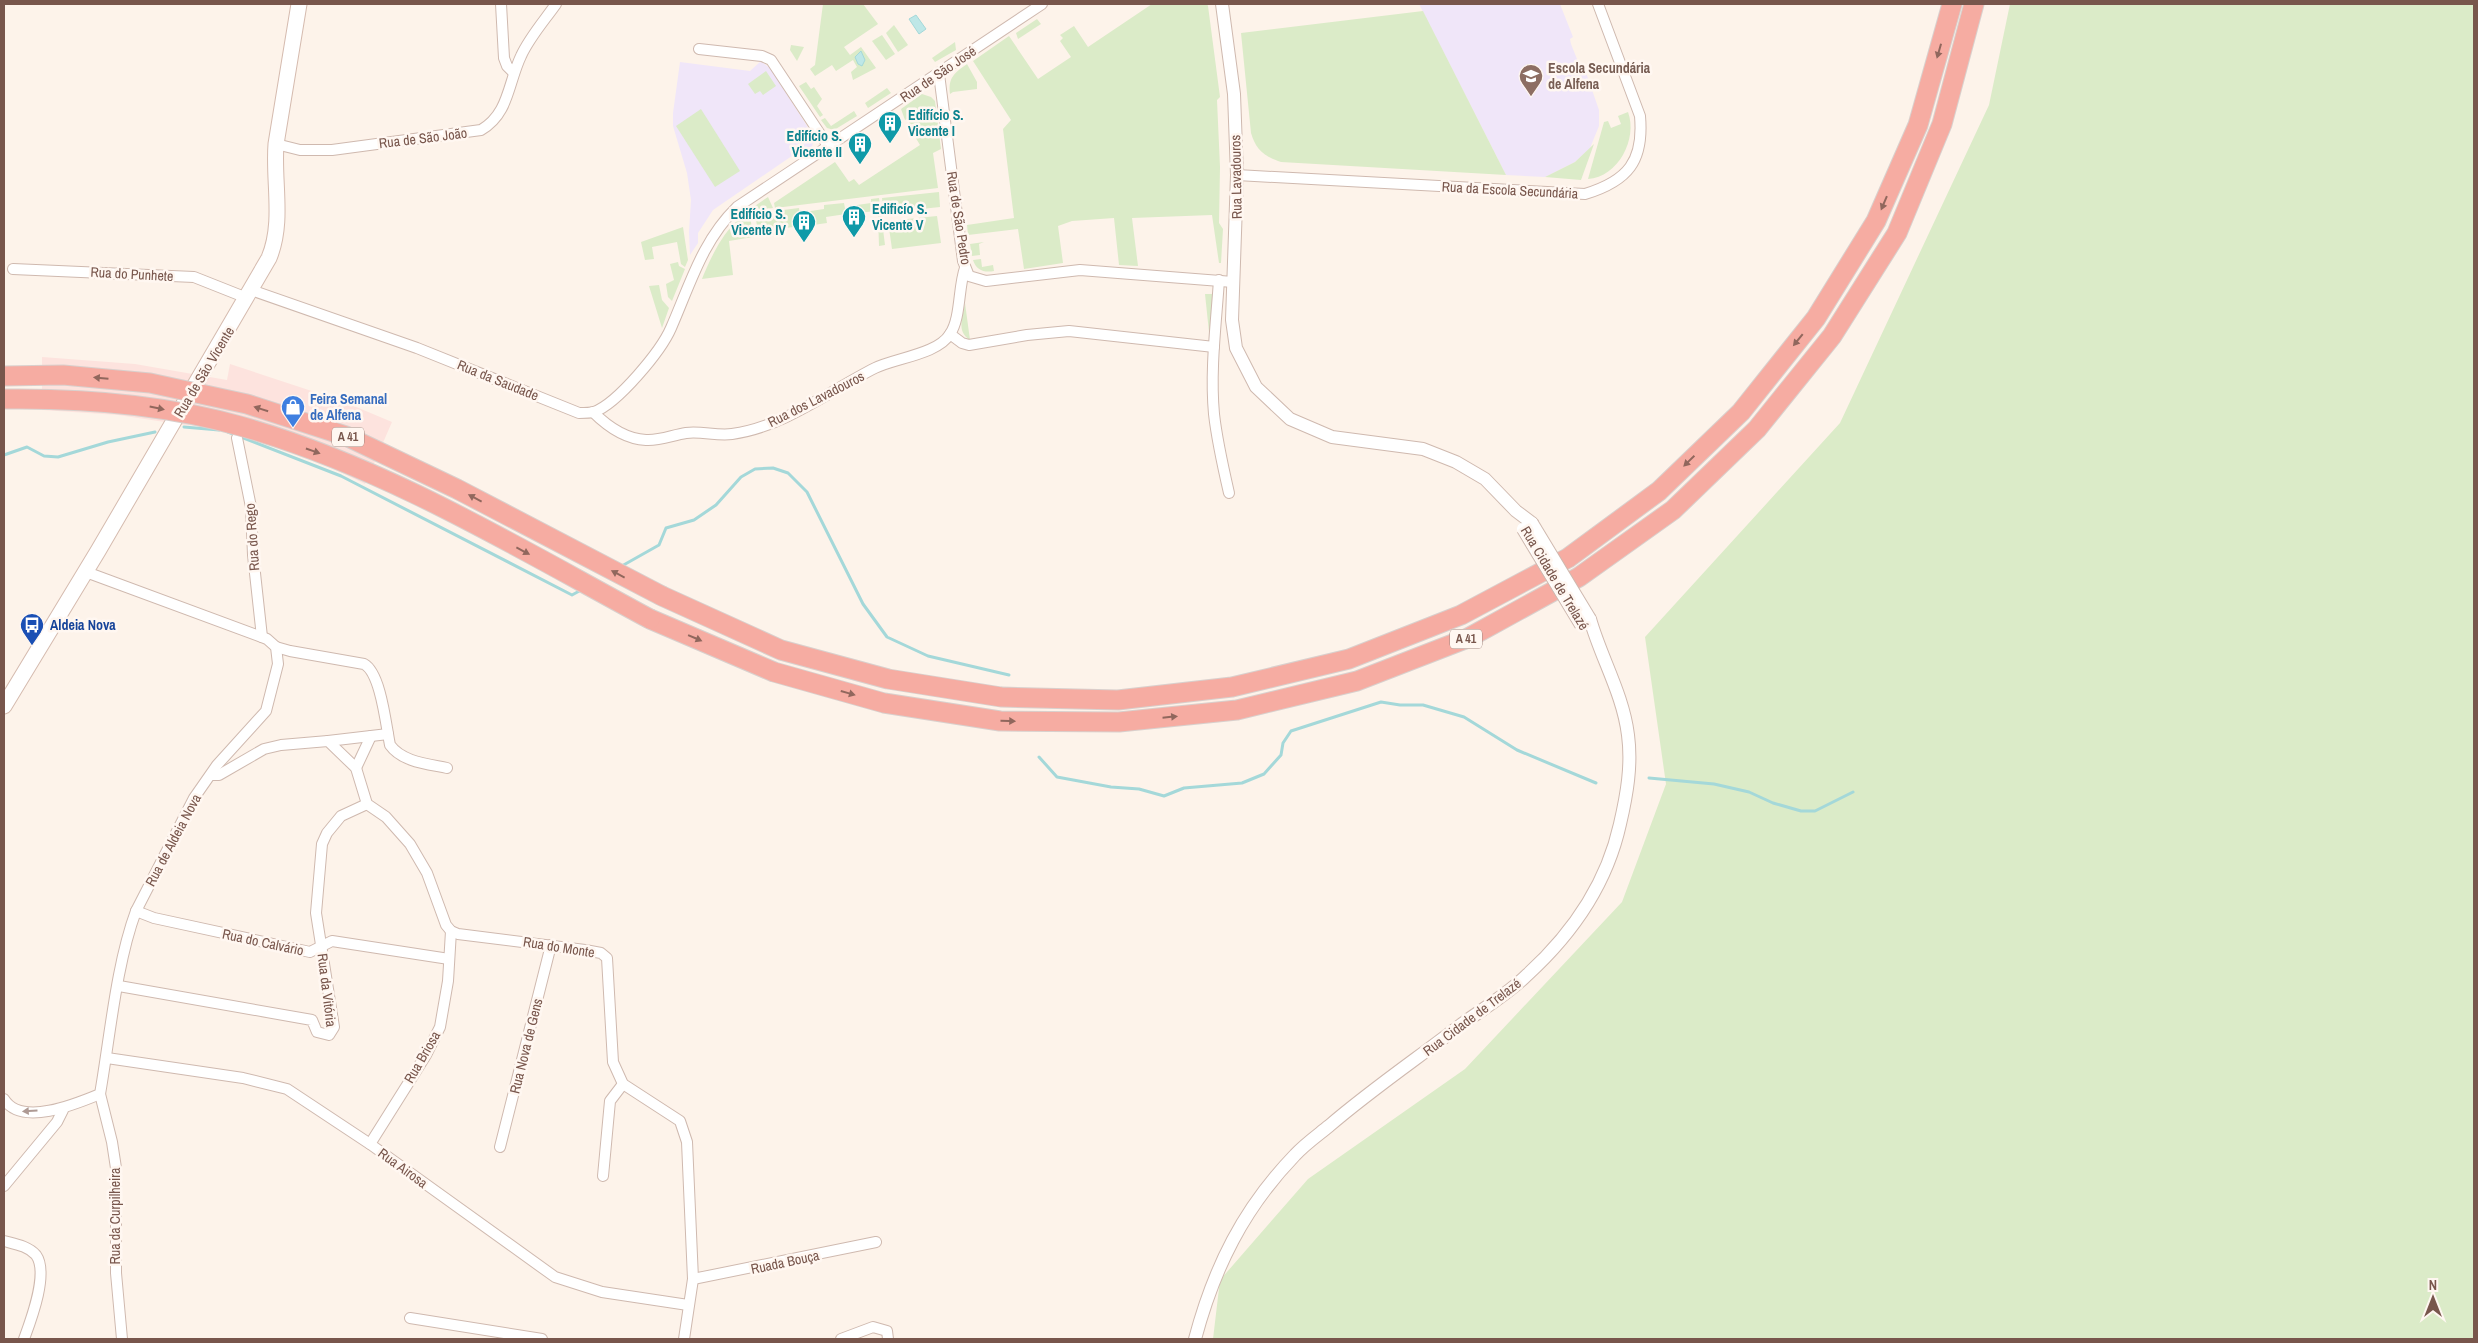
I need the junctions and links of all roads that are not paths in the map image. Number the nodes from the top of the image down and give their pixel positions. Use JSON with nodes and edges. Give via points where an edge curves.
{"nodes":[{"id":1,"x":299,"y":4,"type":"edge"},
{"id":2,"x":501,"y":4,"type":"edge"},
{"id":3,"x":556,"y":4,"type":"edge"},
{"id":4,"x":1042,"y":4,"type":"edge"},
{"id":5,"x":1222,"y":4,"type":"edge"},
{"id":6,"x":1598,"y":4,"type":"edge"},
{"id":7,"x":1952,"y":4,"type":"edge"},
{"id":8,"x":1974,"y":4,"type":"edge"},
{"id":9,"x":699,"y":49,"type":"dead end"},
{"id":10,"x":514,"y":73,"type":"junction"},
{"id":11,"x":939,"y":74,"type":"junction"},
{"id":12,"x":276,"y":144,"type":"junction"},
{"id":13,"x":828,"y":146,"type":"junction"},
{"id":14,"x":1237,"y":175,"type":"junction"},
{"id":15,"x":965,"y":268,"type":"junction"},
{"id":16,"x":13,"y":269,"type":"dead end"},
{"id":17,"x":1220,"y":280,"type":"junction"},
{"id":18,"x":1233,"y":282,"type":"junction"},
{"id":19,"x":249,"y":294,"type":"junction"},
{"id":20,"x":950,"y":334,"type":"junction"},
{"id":21,"x":1214,"y":347,"type":"junction"},
{"id":22,"x":1237,"y":350,"type":"joint"},
{"id":23,"x":4,"y":376,"type":"edge"},
{"id":24,"x":4,"y":399,"type":"edge"},
{"id":25,"x":593,"y":412,"type":"junction"},
{"id":26,"x":237,"y":438,"type":"dead end"},
{"id":27,"x":1229,"y":493,"type":"dead end"},
{"id":28,"x":86,"y":572,"type":"junction"},
{"id":29,"x":262,"y":637,"type":"junction"},
{"id":30,"x":276,"y":647,"type":"junction"},
{"id":31,"x":4,"y":706,"type":"edge"},
{"id":32,"x":388,"y":734,"type":"junction"},
{"id":33,"x":371,"y":736,"type":"junction"},
{"id":34,"x":328,"y":741,"type":"junction"},
{"id":35,"x":356,"y":768,"type":"junction"},
{"id":36,"x":447,"y":768,"type":"dead end"},
{"id":37,"x":211,"y":775,"type":"junction"},
{"id":38,"x":367,"y":804,"type":"junction"},
{"id":39,"x":136,"y":911,"type":"junction"},
{"id":40,"x":451,"y":931,"type":"junction"},
{"id":41,"x":321,"y":946,"type":"junction"},
{"id":42,"x":551,"y":946,"type":"junction"},
{"id":43,"x":449,"y":959,"type":"junction"},
{"id":44,"x":118,"y":986,"type":"junction"},
{"id":45,"x":107,"y":1058,"type":"junction"},
{"id":46,"x":623,"y":1084,"type":"junction"},
{"id":47,"x":100,"y":1094,"type":"junction"},
{"id":48,"x":4,"y":1099,"type":"edge"},
{"id":49,"x":63,"y":1110,"type":"junction"},
{"id":50,"x":370,"y":1144,"type":"junction"},
{"id":51,"x":500,"y":1147,"type":"dead end"},
{"id":52,"x":603,"y":1176,"type":"dead end"},
{"id":53,"x":4,"y":1186,"type":"edge"},
{"id":54,"x":4,"y":1241,"type":"edge"},
{"id":55,"x":876,"y":1242,"type":"dead end"},
{"id":56,"x":693,"y":1279,"type":"junction"},
{"id":57,"x":688,"y":1305,"type":"junction"},
{"id":58,"x":410,"y":1318,"type":"dead end"},
{"id":59,"x":887,"y":1335,"type":"edge"},
{"id":60,"x":24,"y":1339,"type":"edge"},
{"id":61,"x":122,"y":1339,"type":"edge"},
{"id":62,"x":542,"y":1339,"type":"edge"},
{"id":63,"x":684,"y":1339,"type":"edge"},
{"id":64,"x":841,"y":1339,"type":"edge"},
{"id":65,"x":1195,"y":1339,"type":"edge"}],
"edges":[{"from":1,"to":12,"type":"main road","name":"Rua de São Vicente"},
{"from":2,"to":10,"type":"street","via":[[504,58]]},
{"from":3,"to":10,"type":"street","name":"Rua de São João","via":[[526,48]]},
{"from":4,"to":11,"type":"street","name":"Rua de São José"},
{"from":5,"to":14,"type":"street","name":"Rua Lavadouros","via":[[1234,94]]},
{"from":6,"to":14,"type":"street","name":"Rua da Escola Secundária","via":[[1640,116],[1642,134],[1636,158],[1623,176],[1607,187],[1585,194]]},
{"from":7,"to":23,"type":"highway","number":"A 41","one_way":true,"bridge":true,"via":[[1918,125],[1876,221],[1816,318],[1741,412],[1659,491],[1576,552],[1461,616],[1349,659],[1232,688],[1118,700],[1002,697],[888,679],[781,650],[662,596],[457,489],[346,436],[247,404],[150,383],[63,375]]},
{"from":24,"to":8,"type":"highway","number":"A 41","one_way":true,"bridge":true,"via":[[60,398],[145,406],[240,426],[328,456],[444,509],[650,619],[774,672],[884,703],[1000,721],[1119,722],[1237,710],[1357,681],[1468,638],[1578,577],[1672,510],[1757,429],[1832,336],[1897,232],[1942,124]]},
{"from":9,"to":13,"type":"street","via":[[762,56],[770,60]]},
{"from":10,"to":12,"type":"street","name":"Rua de São João","via":[[503,107],[490,124],[475,132],[332,150],[300,150]]},
{"from":11,"to":13,"type":"street","name":"Rua de São José"},
{"from":11,"to":15,"type":"street","name":"Rua de São Pedro"},
{"from":12,"to":19,"type":"main road","name":"Rua de São Vicente","via":[[278,229],[269,258]]},
{"from":13,"to":25,"type":"street","name":"Rua de São José","via":[[729,215],[702,255],[664,341],[620,394]]},
{"from":14,"to":18,"type":"street","name":"Rua Lavadouros"},
{"from":15,"to":17,"type":"street","name":"Rua de São Pedro","via":[[970,276],[986,281],[1068,270]]},
{"from":15,"to":20,"type":"street"},
{"from":16,"to":19,"type":"street","name":"Rua do Punhete","via":[[194,277]]},
{"from":17,"to":18,"type":"street","name":"Rua de São Pedro"},
{"from":17,"to":21,"type":"street"},
{"from":18,"to":22,"type":"street","name":"Rua Lavadouros","via":[[1232,320]]},
{"from":19,"to":25,"type":"street","name":"Rua da Saudade","via":[[417,348],[579,413]]},
{"from":19,"to":28,"type":"main road","name":"Rua de São Vicente"},
{"from":20,"to":21,"type":"street","via":[[969,345],[1069,331]]},
{"from":20,"to":25,"type":"street","name":"Rua dos Lavadouros","via":[[942,343],[876,368],[774,423],[730,435],[689,433],[646,441],[613,429]]},
{"from":21,"to":27,"type":"street","via":[[1217,442]]},
{"from":22,"to":65,"type":"street","name":"Rua Cidade de Trelazé","bridge":true,"via":[[1256,387],[1290,419],[1332,437],[1423,449],[1456,462],[1485,479],[1516,511],[1586,622],[1620,698],[1628,735],[1628,787],[1616,841],[1600,884],[1569,932],[1527,976],[1350,1108],[1296,1154],[1259,1198],[1228,1248],[1207,1295]]},
{"from":26,"to":29,"type":"street","name":"Rua do Rego","via":[[251,507]]},
{"from":28,"to":29,"type":"street"},
{"from":28,"to":31,"type":"main road","name":"Rua de São Vicente"},
{"from":29,"to":30,"type":"street"},
{"from":30,"to":32,"type":"street","via":[[370,667],[376,679]]},
{"from":30,"to":37,"type":"street","name":"Rua de Aldeia Nova","via":[[278,664],[266,710]]},
{"from":32,"to":33,"type":"street"},
{"from":32,"to":36,"type":"street","via":[[395,752],[410,760]]},
{"from":33,"to":34,"type":"street"},
{"from":33,"to":35,"type":"street"},
{"from":34,"to":35,"type":"street"},
{"from":34,"to":37,"type":"street","via":[[264,750],[219,776]]},
{"from":35,"to":38,"type":"street"},
{"from":37,"to":39,"type":"street","name":"Rua de Aldeia Nova","via":[[194,798]]},
{"from":38,"to":40,"type":"street","via":[[386,817],[410,844],[427,872]]},
{"from":38,"to":41,"type":"street","name":"Rua da Vitória","via":[[341,816],[322,844],[316,914]]},
{"from":39,"to":41,"type":"street","name":"Rua do Calvário","via":[[154,918],[310,952]]},
{"from":39,"to":44,"type":"street","name":"Rua de Aldeia Nova","via":[[130,925]]},
{"from":40,"to":42,"type":"street","name":"Rua do Monte"},
{"from":40,"to":43,"type":"street","name":"Rua Briosa"},
{"from":41,"to":43,"type":"street","name":"Rua do Calvário","via":[[332,940]]},
{"from":41,"to":44,"type":"street","name":"Rua da Vitória","via":[[334,1027],[329,1035],[317,1032],[312,1020]]},
{"from":42,"to":46,"type":"street","name":"Rua do Monte","via":[[601,953],[607,958],[613,1062]]},
{"from":42,"to":51,"type":"street","name":"Rua Nova de Gens"},
{"from":43,"to":50,"type":"street","name":"Rua Briosa","via":[[440,1027]]},
{"from":44,"to":45,"type":"street","name":"Rua de Aldeia Nova"},
{"from":45,"to":47,"type":"street","name":"Rua de Aldeia Nova"},
{"from":45,"to":50,"type":"street","name":"Rua Airosa","via":[[243,1078],[287,1089]]},
{"from":46,"to":52,"type":"street","via":[[610,1101]]},
{"from":46,"to":56,"type":"street","via":[[680,1121],[685,1130]]},
{"from":47,"to":49,"type":"street"},
{"from":47,"to":61,"type":"street","name":"Rua da Curpilheira","via":[[116,1168],[116,1273]]},
{"from":49,"to":48,"type":"street","one_way":true,"via":[[18,1112],[9,1108]]},
{"from":49,"to":53,"type":"street","via":[[57,1122]]},
{"from":50,"to":57,"type":"street","name":"Rua Airosa","via":[[555,1277],[602,1292]]},
{"from":54,"to":60,"type":"street","via":[[24,1246],[36,1255],[41,1271]]},
{"from":55,"to":56,"type":"street","name":"Ruada Bouça"},
{"from":56,"to":57,"type":"street"},
{"from":57,"to":63,"type":"street"},
{"from":58,"to":62,"type":"street"},
{"from":59,"to":64,"type":"street","via":[[873,1328]]}]}
